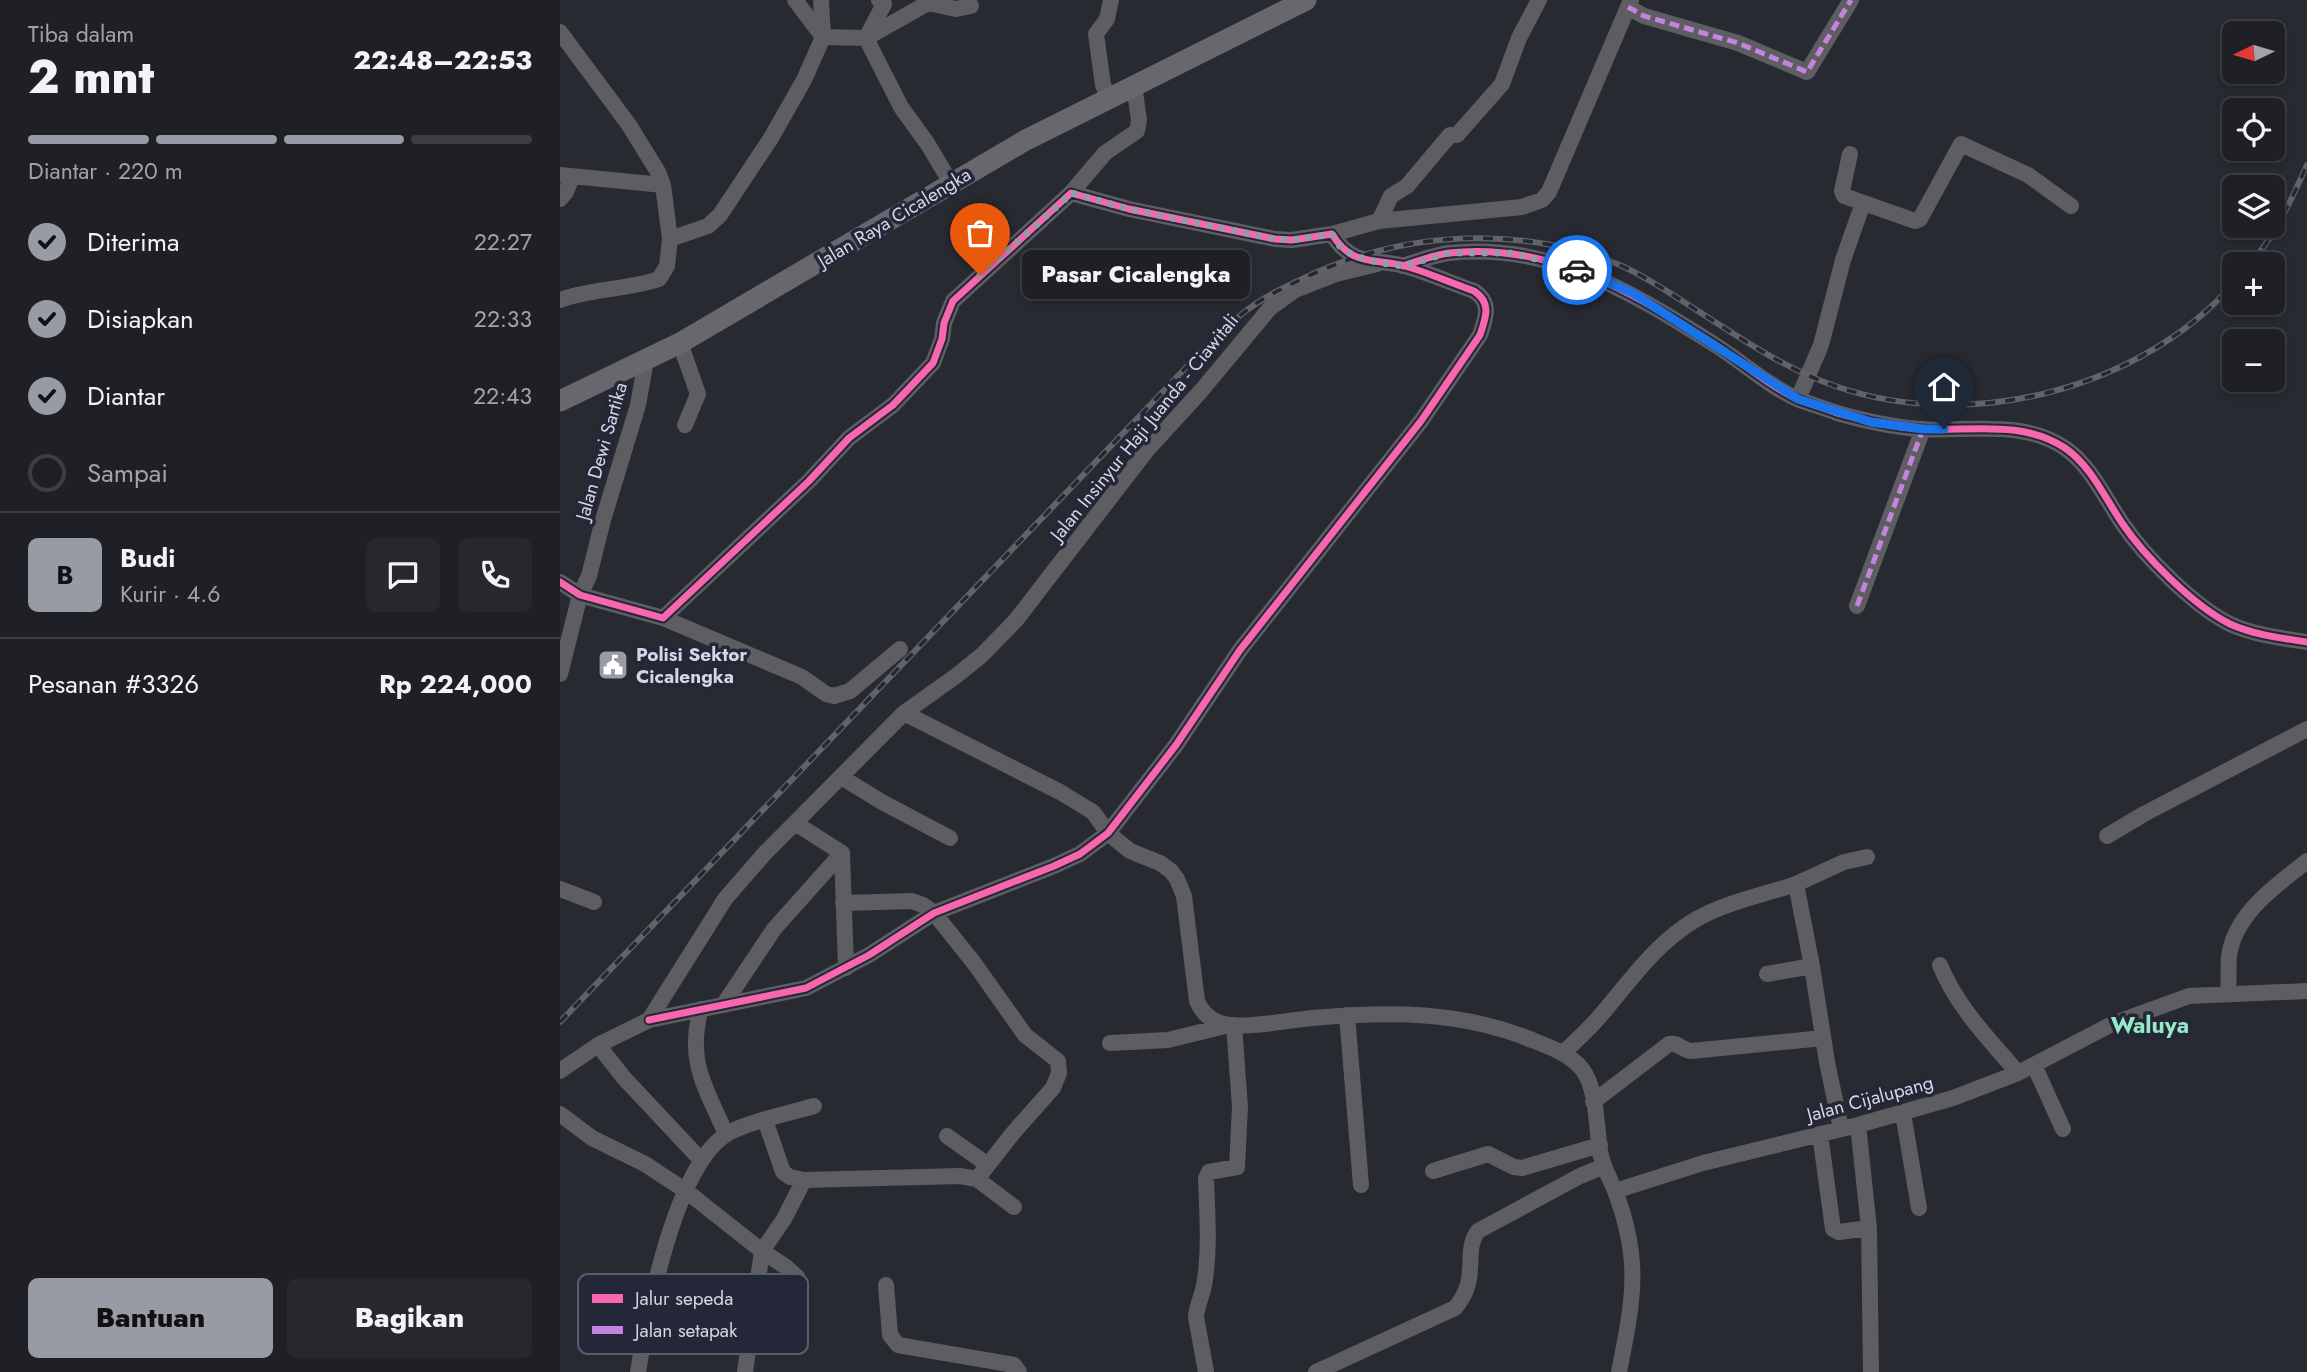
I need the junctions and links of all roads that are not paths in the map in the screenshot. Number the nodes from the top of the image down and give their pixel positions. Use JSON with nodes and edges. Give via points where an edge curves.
{"nodes":[{"id":1,"x":795,"y":0,"type":"edge"},
{"id":2,"x":821,"y":0,"type":"edge"},
{"id":3,"x":1111,"y":0,"type":"edge"},
{"id":4,"x":1306,"y":0,"type":"edge"},
{"id":5,"x":1539,"y":0,"type":"edge"},
{"id":6,"x":1851,"y":0,"type":"edge"},
{"id":7,"x":883,"y":1,"type":"edge"},
{"id":8,"x":1630,"y":4,"type":"edge"},
{"id":9,"x":971,"y":6,"type":"dead end"},
{"id":10,"x":560,"y":32,"type":"edge"},
{"id":11,"x":823,"y":37,"type":"junction"},
{"id":12,"x":866,"y":38,"type":"junction"},
{"id":13,"x":1134,"y":85,"type":"junction"},
{"id":14,"x":1109,"y":98,"type":"junction"},
{"id":15,"x":1850,"y":154,"type":"dead end"},
{"id":16,"x":566,"y":176,"type":"edge"},
{"id":17,"x":951,"y":183,"type":"junction"},
{"id":18,"x":663,"y":185,"type":"junction"},
{"id":19,"x":1072,"y":193,"type":"junction"},
{"id":20,"x":560,"y":199,"type":"edge"},
{"id":21,"x":1863,"y":203,"type":"junction"},
{"id":22,"x":2071,"y":206,"type":"dead end"},
{"id":23,"x":1379,"y":221,"type":"junction"},
{"id":24,"x":1332,"y":234,"type":"junction"},
{"id":25,"x":670,"y":239,"type":"junction"},
{"id":26,"x":1380,"y":263,"type":"junction"},
{"id":27,"x":1403,"y":266,"type":"junction"},
{"id":28,"x":560,"y":300,"type":"edge"},
{"id":29,"x":680,"y":343,"type":"junction"},
{"id":30,"x":646,"y":360,"type":"junction"},
{"id":31,"x":1798,"y":399,"type":"junction"},
{"id":32,"x":560,"y":401,"type":"edge"},
{"id":33,"x":1837,"y":412,"type":"junction"},
{"id":34,"x":685,"y":425,"type":"dead end"},
{"id":35,"x":1831,"y":429,"type":"dead end"},
{"id":36,"x":1923,"y":429,"type":"junction"},
{"id":37,"x":560,"y":582,"type":"edge"},
{"id":38,"x":580,"y":595,"type":"junction"},
{"id":39,"x":1857,"y":606,"type":"dead end"},
{"id":40,"x":663,"y":618,"type":"junction"},
{"id":41,"x":2307,"y":642,"type":"edge"},
{"id":42,"x":900,"y":649,"type":"dead end"},
{"id":43,"x":560,"y":674,"type":"edge"},
{"id":44,"x":904,"y":713,"type":"junction"},
{"id":45,"x":2307,"y":729,"type":"edge"},
{"id":46,"x":841,"y":777,"type":"junction"},
{"id":47,"x":795,"y":823,"type":"junction"},
{"id":48,"x":1108,"y":832,"type":"junction"},
{"id":49,"x":2107,"y":836,"type":"dead end"},
{"id":50,"x":950,"y":838,"type":"dead end"},
{"id":51,"x":842,"y":853,"type":"junction"},
{"id":52,"x":1867,"y":857,"type":"dead end"},
{"id":53,"x":2307,"y":861,"type":"edge"},
{"id":54,"x":1796,"y":884,"type":"junction"},
{"id":55,"x":560,"y":889,"type":"edge"},
{"id":56,"x":594,"y":902,"type":"dead end"},
{"id":57,"x":843,"y":903,"type":"junction"},
{"id":58,"x":934,"y":913,"type":"junction"},
{"id":59,"x":1940,"y":965,"type":"dead end"},
{"id":60,"x":1812,"y":966,"type":"junction"},
{"id":61,"x":846,"y":968,"type":"junction"},
{"id":62,"x":1768,"y":974,"type":"dead end"},
{"id":63,"x":2307,"y":991,"type":"edge"},
{"id":64,"x":2228,"y":994,"type":"junction"},
{"id":65,"x":724,"y":1004,"type":"junction"},
{"id":66,"x":701,"y":1009,"type":"junction"},
{"id":67,"x":1347,"y":1015,"type":"junction"},
{"id":68,"x":649,"y":1020,"type":"junction"},
{"id":69,"x":1231,"y":1025,"type":"junction"},
{"id":70,"x":1822,"y":1038,"type":"junction"},
{"id":71,"x":1110,"y":1043,"type":"dead end"},
{"id":72,"x":598,"y":1045,"type":"junction"},
{"id":73,"x":1563,"y":1054,"type":"junction"},
{"id":74,"x":2034,"y":1065,"type":"junction"},
{"id":75,"x":560,"y":1071,"type":"edge"},
{"id":76,"x":2018,"y":1073,"type":"junction"},
{"id":77,"x":1593,"y":1101,"type":"junction"},
{"id":78,"x":814,"y":1107,"type":"dead end"},
{"id":79,"x":1903,"y":1113,"type":"junction"},
{"id":80,"x":560,"y":1114,"type":"edge"},
{"id":81,"x":765,"y":1120,"type":"junction"},
{"id":82,"x":1858,"y":1125,"type":"junction"},
{"id":83,"x":1841,"y":1129,"type":"junction"},
{"id":84,"x":2063,"y":1129,"type":"dead end"},
{"id":85,"x":726,"y":1134,"type":"junction"},
{"id":86,"x":1820,"y":1134,"type":"junction"},
{"id":87,"x":947,"y":1136,"type":"dead end"},
{"id":88,"x":1600,"y":1145,"type":"junction"},
{"id":89,"x":701,"y":1160,"type":"junction"},
{"id":90,"x":988,"y":1164,"type":"junction"},
{"id":91,"x":1604,"y":1166,"type":"junction"},
{"id":92,"x":1433,"y":1171,"type":"dead end"},
{"id":93,"x":977,"y":1179,"type":"junction"},
{"id":94,"x":804,"y":1180,"type":"junction"},
{"id":95,"x":1361,"y":1185,"type":"dead end"},
{"id":96,"x":686,"y":1191,"type":"junction"},
{"id":97,"x":1615,"y":1191,"type":"junction"},
{"id":98,"x":1014,"y":1208,"type":"dead end"},
{"id":99,"x":1919,"y":1208,"type":"dead end"},
{"id":100,"x":1869,"y":1228,"type":"junction"},
{"id":101,"x":762,"y":1251,"type":"junction"},
{"id":102,"x":658,"y":1274,"type":"edge"},
{"id":103,"x":759,"y":1274,"type":"edge"},
{"id":104,"x":794,"y":1274,"type":"edge"},
{"id":105,"x":886,"y":1285,"type":"dead end"},
{"id":106,"x":641,"y":1354,"type":"edge"},
{"id":107,"x":748,"y":1354,"type":"edge"},
{"id":108,"x":638,"y":1372,"type":"edge"},
{"id":109,"x":745,"y":1372,"type":"edge"},
{"id":110,"x":1019,"y":1372,"type":"edge"},
{"id":111,"x":1206,"y":1372,"type":"edge"},
{"id":112,"x":1316,"y":1372,"type":"edge"},
{"id":113,"x":1619,"y":1372,"type":"edge"},
{"id":114,"x":1871,"y":1372,"type":"edge"}],
"edges":[{"from":1,"to":11,"type":"street"},
{"from":2,"to":11,"type":"street"},
{"from":3,"to":14,"type":"street","via":[[1107,19],[1096,34]]},
{"from":4,"to":13,"type":"main road","name":"Jalan Raya Cicalengka"},
{"from":5,"to":23,"type":"street","via":[[1502,84],[1407,186],[1391,196]]},
{"from":6,"to":8,"type":"street","via":[[1807,72],[1738,43],[1644,16]]},
{"from":7,"to":12,"type":"street"},
{"from":8,"to":23,"type":"street","via":[[1542,200],[1522,207]]},
{"from":9,"to":12,"type":"street","via":[[956,9],[928,3]]},
{"from":10,"to":18,"type":"street","via":[[629,125]]},
{"from":11,"to":12,"type":"street"},
{"from":11,"to":25,"type":"street","via":[[790,105],[720,215],[708,226]]},
{"from":12,"to":17,"type":"street","via":[[901,107]]},
{"from":13,"to":14,"type":"main road","name":"Jalan Raya Cicalengka"},
{"from":13,"to":19,"type":"street","via":[[1138,131],[1105,153]]},
{"from":14,"to":17,"type":"main road","name":"Jalan Raya Cicalengka"},
{"from":15,"to":21,"type":"street","via":[[1842,194]]},
{"from":16,"to":18,"type":"street"},
{"from":16,"to":20,"type":"street","via":[[566,192]]},
{"from":17,"to":29,"type":"main road","name":"Jalan Raya Cicalengka"},
{"from":18,"to":25,"type":"street"},
{"from":19,"to":24,"type":"street","via":[[1275,239]]},
{"from":19,"to":40,"type":"street","via":[[953,301],[933,363]]},
{"from":21,"to":22,"type":"street","via":[[1919,220],[1963,144],[2028,175]]},
{"from":21,"to":31,"type":"street","via":[[1821,345]]},
{"from":23,"to":24,"type":"street"},
{"from":24,"to":26,"type":"street","via":[[1341,248]]},
{"from":25,"to":28,"type":"street","via":[[660,279]]},
{"from":26,"to":27,"type":"street"},
{"from":26,"to":44,"type":"street","name":"Jalan Insinyur Haji Juanda - Ciawitali","via":[[1295,290],[1270,308],[1147,450],[1016,620],[956,676]]},
{"from":27,"to":31,"type":"street","via":[[1449,253],[1512,253],[1595,276],[1634,294]]},
{"from":27,"to":48,"type":"street","via":[[1483,297],[1487,309],[1480,335],[1422,421],[1240,650],[1176,745]]},
{"from":29,"to":30,"type":"main road","name":"Jalan Raya Cicalengka"},
{"from":29,"to":34,"type":"street","via":[[698,394]]},
{"from":30,"to":32,"type":"main road","name":"Jalan Raya Cicalengka"},
{"from":30,"to":38,"type":"street","name":"Jalan Dewi Sartika","via":[[638,405]]},
{"from":31,"to":33,"type":"street"},
{"from":33,"to":35,"type":"street"},
{"from":33,"to":36,"type":"street"},
{"from":36,"to":39,"type":"street"},
{"from":36,"to":41,"type":"street","via":[[2023,431],[2064,447],[2088,470],[2143,550],[2192,597],[2236,626]]},
{"from":37,"to":38,"type":"street"},
{"from":38,"to":40,"type":"street"},
{"from":38,"to":43,"type":"street","name":"Jalan Dewi Sartika"},
{"from":40,"to":42,"type":"street","via":[[802,677],[834,696],[850,691]]},
{"from":44,"to":46,"type":"street","name":"Jalan Insinyur Haji Juanda - Ciawitali"},
{"from":44,"to":48,"type":"street","via":[[1060,792],[1093,812]]},
{"from":45,"to":49,"type":"street"},
{"from":46,"to":47,"type":"street","name":"Jalan Insinyur Haji Juanda - Ciawitali"},
{"from":46,"to":50,"type":"street"},
{"from":47,"to":51,"type":"street"},
{"from":47,"to":68,"type":"street","name":"Jalan Insinyur Haji Juanda - Ciawitali","via":[[725,899]]},
{"from":48,"to":58,"type":"street","via":[[1080,854]]},
{"from":48,"to":69,"type":"street","via":[[1130,851],[1160,863],[1177,879],[1184,897],[1197,1001],[1204,1014]]},
{"from":51,"to":57,"type":"street"},
{"from":51,"to":65,"type":"street","via":[[774,929]]},
{"from":52,"to":54,"type":"street","via":[[1844,862]]},
{"from":53,"to":64,"type":"street","via":[[2264,895],[2241,925],[2229,955]]},
{"from":54,"to":60,"type":"street"},
{"from":54,"to":73,"type":"street","via":[[1726,905],[1674,934]]},
{"from":55,"to":56,"type":"street"},
{"from":57,"to":58,"type":"street","via":[[912,901]]},
{"from":57,"to":61,"type":"street"},
{"from":58,"to":61,"type":"street"},
{"from":58,"to":90,"type":"street","via":[[1025,1035],[1060,1065],[1054,1088]]},
{"from":59,"to":76,"type":"street","via":[[1952,994]]},
{"from":60,"to":62,"type":"street"},
{"from":60,"to":70,"type":"street"},
{"from":61,"to":65,"type":"street","via":[[806,988]]},
{"from":63,"to":64,"type":"street","name":"Jalan Cijalupang"},
{"from":64,"to":74,"type":"street","name":"Jalan Cijalupang","via":[[2189,996],[2140,1011]]},
{"from":65,"to":66,"type":"street"},
{"from":66,"to":68,"type":"street"},
{"from":66,"to":85,"type":"street","via":[[694,1043],[696,1062]]},
{"from":67,"to":69,"type":"street"},
{"from":67,"to":73,"type":"street","via":[[1414,1014],[1469,1020]]},
{"from":67,"to":95,"type":"street"},
{"from":68,"to":72,"type":"street"},
{"from":69,"to":71,"type":"street","via":[[1168,1040]]},
{"from":69,"to":111,"type":"street","via":[[1240,1107],[1237,1167],[1209,1172],[1206,1178],[1208,1254],[1196,1317]]},
{"from":70,"to":77,"type":"street","via":[[1691,1051],[1669,1044]]},
{"from":70,"to":83,"type":"street"},
{"from":72,"to":75,"type":"street"},
{"from":72,"to":89,"type":"street"},
{"from":73,"to":77,"type":"street","via":[[1583,1070]]},
{"from":74,"to":76,"type":"street","name":"Jalan Cijalupang"},
{"from":74,"to":84,"type":"street"},
{"from":76,"to":79,"type":"street","name":"Jalan Cijalupang"},
{"from":77,"to":88,"type":"street"},
{"from":78,"to":81,"type":"street"},
{"from":79,"to":82,"type":"street","name":"Jalan Cijalupang"},
{"from":79,"to":99,"type":"street"},
{"from":80,"to":96,"type":"street","via":[[592,1138]]},
{"from":81,"to":85,"type":"street"},
{"from":81,"to":94,"type":"street","via":[[783,1172]]},
{"from":82,"to":83,"type":"street","name":"Jalan Cijalupang"},
{"from":82,"to":100,"type":"street"},
{"from":83,"to":86,"type":"street","name":"Jalan Cijalupang"},
{"from":85,"to":89,"type":"street"},
{"from":86,"to":97,"type":"street","name":"Jalan Cijalupang"},
{"from":86,"to":100,"type":"street","via":[[1833,1229]]},
{"from":87,"to":90,"type":"street"},
{"from":88,"to":91,"type":"street"},
{"from":88,"to":92,"type":"street","via":[[1522,1168],[1488,1154]]},
{"from":89,"to":96,"type":"street"},
{"from":90,"to":93,"type":"street"},
{"from":91,"to":97,"type":"street"},
{"from":91,"to":112,"type":"street","via":[[1478,1231],[1473,1238],[1469,1286],[1455,1308]]},
{"from":93,"to":94,"type":"street","via":[[936,1175]]},
{"from":93,"to":98,"type":"street"},
{"from":94,"to":101,"type":"street","via":[[785,1219]]},
{"from":96,"to":101,"type":"street"},
{"from":96,"to":102,"type":"street"},
{"from":97,"to":113,"type":"street","via":[[1634,1274]]},
{"from":100,"to":114,"type":"street"},
{"from":101,"to":103,"type":"street"},
{"from":101,"to":104,"type":"street"},
{"from":105,"to":110,"type":"street","via":[[890,1335],[898,1345],[1014,1365]]},
{"from":106,"to":108,"type":"street"},
{"from":107,"to":109,"type":"street"}]}
